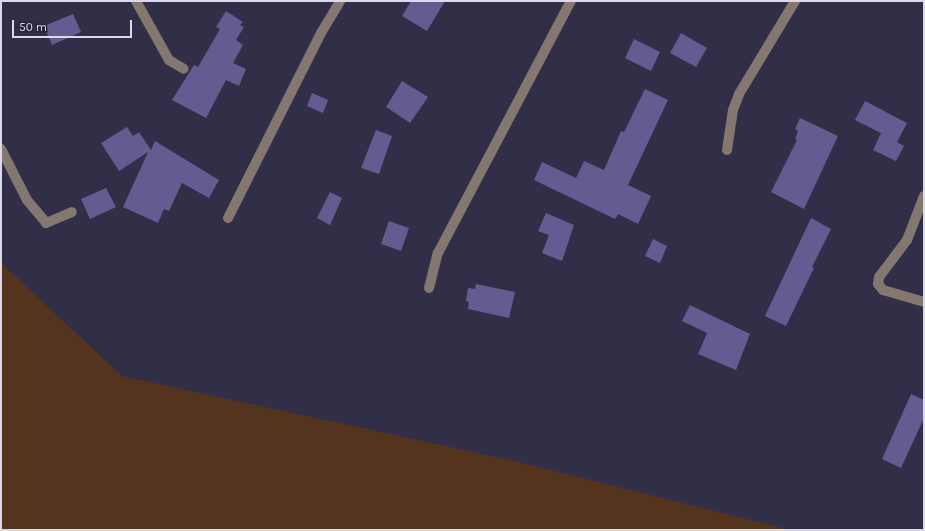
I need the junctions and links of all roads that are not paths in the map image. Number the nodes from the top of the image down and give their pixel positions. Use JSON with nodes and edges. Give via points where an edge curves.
{"nodes":[{"id":1,"x":136,"y":1,"type":"edge"},
{"id":2,"x":340,"y":1,"type":"edge"},
{"id":3,"x":571,"y":1,"type":"edge"},
{"id":4,"x":795,"y":1,"type":"edge"},
{"id":5,"x":184,"y":69,"type":"dead end"},
{"id":6,"x":1,"y":149,"type":"edge"},
{"id":7,"x":727,"y":150,"type":"dead end"},
{"id":8,"x":924,"y":196,"type":"edge"},
{"id":9,"x":72,"y":212,"type":"dead end"},
{"id":10,"x":228,"y":218,"type":"dead end"},
{"id":11,"x":429,"y":288,"type":"dead end"},
{"id":12,"x":924,"y":302,"type":"edge"}],
"edges":[{"from":1,"to":5,"type":"street","via":[[169,60]]},
{"from":2,"to":10,"type":"street","via":[[321,32]]},
{"from":3,"to":11,"type":"street","via":[[438,253]]},
{"from":4,"to":7,"type":"street","via":[[739,94]]},
{"from":6,"to":9,"type":"street","via":[[27,200],[46,223]]},
{"from":8,"to":12,"type":"street","via":[[907,240],[879,277],[878,284],[883,290]]}]}
